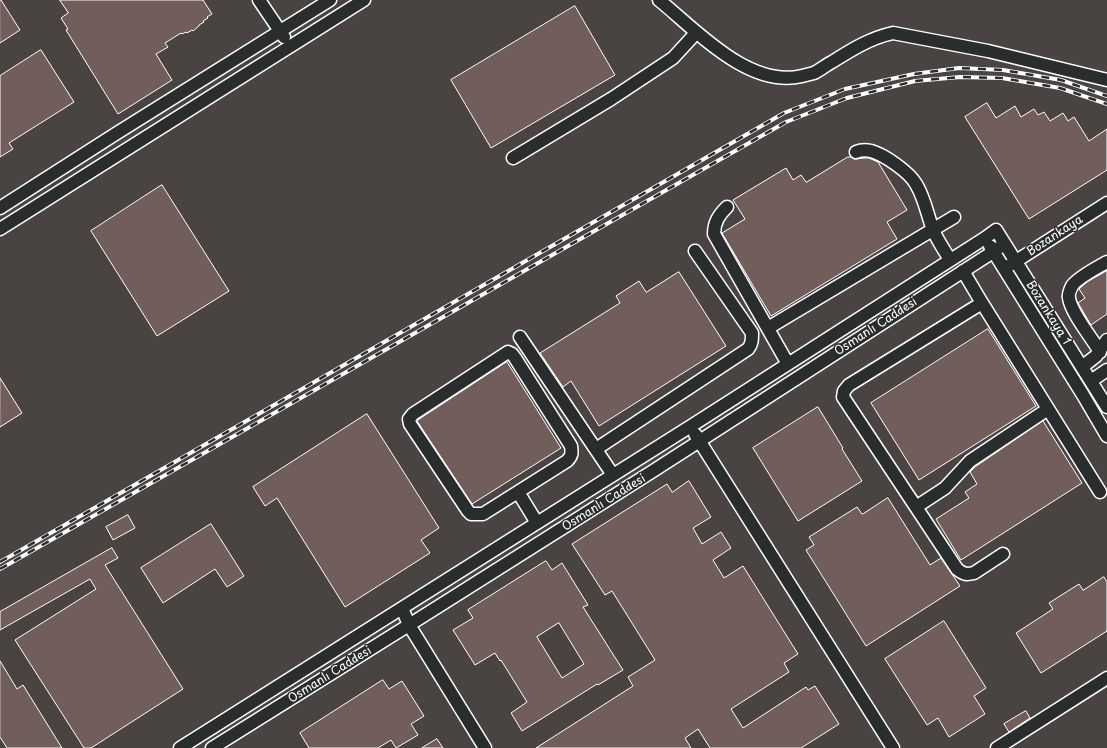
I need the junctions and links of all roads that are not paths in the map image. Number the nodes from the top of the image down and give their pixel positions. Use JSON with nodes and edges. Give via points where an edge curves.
{"nodes":[{"id":1,"x":259,"y":0,"type":"edge"},
{"id":2,"x":330,"y":0,"type":"edge"},
{"id":3,"x":364,"y":0,"type":"edge"},
{"id":4,"x":658,"y":0,"type":"edge"},
{"id":5,"x":280,"y":32,"type":"junction"},
{"id":6,"x":696,"y":32,"type":"junction"},
{"id":7,"x":290,"y":46,"type":"junction"},
{"id":8,"x":1107,"y":80,"type":"edge"},
{"id":9,"x":856,"y":152,"type":"dead end"},
{"id":10,"x":513,"y":158,"type":"dead end"},
{"id":11,"x":1107,"y":203,"type":"edge"},
{"id":12,"x":727,"y":207,"type":"dead end"},
{"id":13,"x":0,"y":208,"type":"edge"},
{"id":14,"x":954,"y":217,"type":"dead end"},
{"id":15,"x":0,"y":229,"type":"edge"},
{"id":16,"x":933,"y":229,"type":"junction"},
{"id":17,"x":985,"y":238,"type":"junction"},
{"id":18,"x":1004,"y":244,"type":"junction"},
{"id":19,"x":695,"y":251,"type":"dead end"},
{"id":20,"x":993,"y":252,"type":"junction"},
{"id":21,"x":950,"y":260,"type":"junction"},
{"id":22,"x":1016,"y":261,"type":"junction"},
{"id":23,"x":1107,"y":262,"type":"edge"},
{"id":24,"x":1004,"y":269,"type":"junction"},
{"id":25,"x":963,"y":271,"type":"junction"},
{"id":26,"x":982,"y":303,"type":"junction"},
{"id":27,"x":768,"y":328,"type":"junction"},
{"id":28,"x":520,"y":337,"type":"dead end"},
{"id":29,"x":1107,"y":340,"type":"edge"},
{"id":30,"x":1100,"y":352,"type":"junction"},
{"id":31,"x":788,"y":364,"type":"junction"},
{"id":32,"x":1082,"y":367,"type":"junction"},
{"id":33,"x":1107,"y":370,"type":"edge"},
{"id":34,"x":1091,"y":381,"type":"junction"},
{"id":35,"x":1107,"y":407,"type":"edge"},
{"id":36,"x":1048,"y":409,"type":"junction"},
{"id":37,"x":691,"y":426,"type":"junction"},
{"id":38,"x":1107,"y":436,"type":"edge"},
{"id":39,"x":699,"y":442,"type":"junction"},
{"id":40,"x":596,"y":449,"type":"junction"},
{"id":41,"x":613,"y":475,"type":"junction"},
{"id":42,"x":518,"y":492,"type":"junction"},
{"id":43,"x":1100,"y":492,"type":"dead end"},
{"id":44,"x":916,"y":507,"type":"junction"},
{"id":45,"x":537,"y":523,"type":"junction"},
{"id":46,"x":523,"y":531,"type":"junction"},
{"id":47,"x":533,"y":547,"type":"junction"},
{"id":48,"x":1003,"y":554,"type":"dead end"},
{"id":49,"x":402,"y":608,"type":"junction"},
{"id":50,"x":409,"y":625,"type":"junction"},
{"id":51,"x":1107,"y":678,"type":"edge"},
{"id":52,"x":205,"y":732,"type":"junction"},
{"id":53,"x":180,"y":748,"type":"edge"},
{"id":54,"x":212,"y":748,"type":"edge"},
{"id":55,"x":485,"y":748,"type":"edge"},
{"id":56,"x":893,"y":748,"type":"edge"},
{"id":57,"x":997,"y":748,"type":"edge"}],
"edges":[{"from":1,"to":5,"type":"street"},
{"from":2,"to":5,"type":"street"},
{"from":3,"to":7,"type":"street"},
{"from":4,"to":6,"type":"street"},
{"from":5,"to":7,"type":"street"},
{"from":5,"to":13,"type":"street"},
{"from":6,"to":8,"type":"street","via":[[745,67],[782,78],[795,78],[814,73],[861,44],[893,33],[988,50]]},
{"from":6,"to":10,"type":"street","via":[[672,58],[611,99]]},
{"from":7,"to":15,"type":"street"},
{"from":9,"to":16,"type":"street","via":[[872,151],[894,162],[912,178]]},
{"from":11,"to":22,"type":"street","name":"Bozankaya"},
{"from":12,"to":27,"type":"street","via":[[717,219],[714,234]]},
{"from":14,"to":16,"type":"street"},
{"from":16,"to":21,"type":"street"},
{"from":16,"to":27,"type":"street"},
{"from":17,"to":18,"type":"street","name":"Bozankaya 1","via":[[996,230]]},
{"from":17,"to":20,"type":"street"},
{"from":17,"to":21,"type":"street"},
{"from":18,"to":20,"type":"street","name":"Osmanlı Caddesi"},
{"from":18,"to":22,"type":"street","name":"Bozankaya 1"},
{"from":19,"to":40,"type":"street","via":[[752,333],[751,346]]},
{"from":20,"to":24,"type":"street"},
{"from":20,"to":25,"type":"street","name":"Osmanlı Caddesi"},
{"from":21,"to":31,"type":"street"},
{"from":22,"to":24,"type":"street","name":"Bozankaya"},
{"from":22,"to":32,"type":"street","name":"Bozankaya 1"},
{"from":23,"to":30,"type":"street","via":[[1076,281],[1069,294],[1074,312]]},
{"from":24,"to":38,"type":"street"},
{"from":25,"to":26,"type":"street"},
{"from":25,"to":39,"type":"street","name":"Osmanlı Caddesi"},
{"from":26,"to":36,"type":"street"},
{"from":26,"to":44,"type":"street","via":[[849,385],[844,391],[843,397]]},
{"from":27,"to":31,"type":"street"},
{"from":28,"to":40,"type":"street"},
{"from":29,"to":30,"type":"street"},
{"from":30,"to":32,"type":"street"},
{"from":31,"to":37,"type":"street"},
{"from":32,"to":34,"type":"street","name":"Bozankaya 1"},
{"from":33,"to":34,"type":"street"},
{"from":34,"to":35,"type":"street","name":"Bozankaya 1"},
{"from":36,"to":43,"type":"street"},
{"from":36,"to":44,"type":"street","via":[[970,461],[945,488]]},
{"from":37,"to":39,"type":"street"},
{"from":37,"to":41,"type":"street"},
{"from":39,"to":47,"type":"street","name":"Osmanlı Caddesi"},
{"from":39,"to":56,"type":"street"},
{"from":40,"to":41,"type":"street"},
{"from":41,"to":45,"type":"street"},
{"from":42,"to":42,"type":"street","via":[[483,514],[471,514],[409,419],[508,352],[516,358],[571,446],[572,452],[567,461]]},
{"from":42,"to":45,"type":"street"},
{"from":44,"to":48,"type":"street","via":[[962,573],[974,573]]},
{"from":45,"to":46,"type":"street"},
{"from":46,"to":47,"type":"street"},
{"from":46,"to":49,"type":"street"},
{"from":47,"to":50,"type":"street","name":"Osmanlı Caddesi"},
{"from":49,"to":50,"type":"street"},
{"from":49,"to":52,"type":"street"},
{"from":50,"to":54,"type":"street","name":"Osmanlı Caddesi"},
{"from":50,"to":55,"type":"street"},
{"from":51,"to":57,"type":"street"},
{"from":52,"to":53,"type":"street"},
{"from":52,"to":54,"type":"street"}]}
